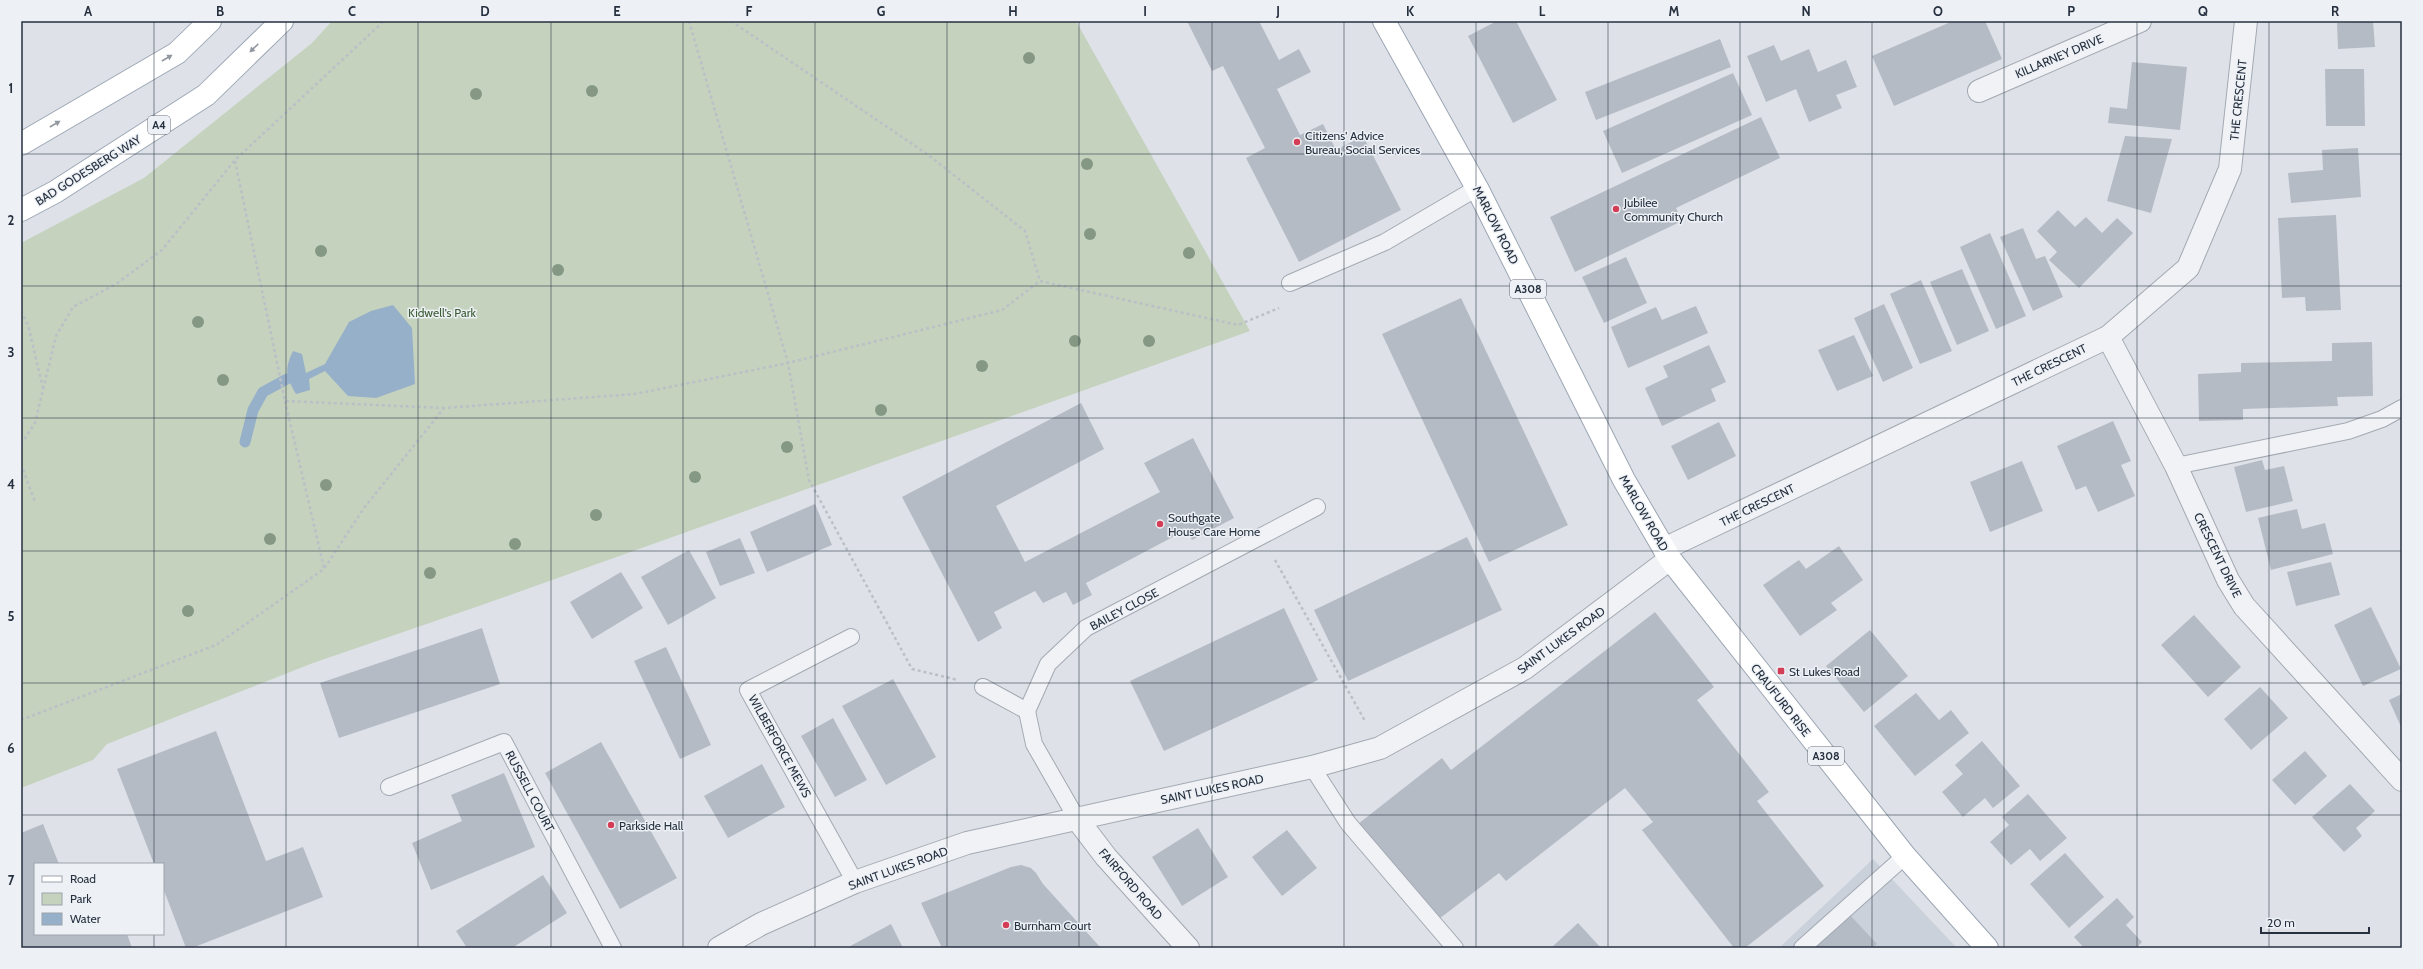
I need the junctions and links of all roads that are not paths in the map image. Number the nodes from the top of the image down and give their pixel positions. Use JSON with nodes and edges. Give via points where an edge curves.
{"nodes":[{"id":1,"x":210,"y":21,"type":"edge"},
{"id":2,"x":282,"y":21,"type":"edge"},
{"id":3,"x":1384,"y":21,"type":"edge"},
{"id":4,"x":2140,"y":21,"type":"edge"},
{"id":5,"x":2246,"y":21,"type":"edge"},
{"id":6,"x":1979,"y":90,"type":"dead end"},
{"id":7,"x":21,"y":144,"type":"edge"},
{"id":8,"x":1477,"y":188,"type":"junction"},
{"id":9,"x":21,"y":210,"type":"edge"},
{"id":10,"x":1290,"y":282,"type":"dead end"},
{"id":11,"x":2108,"y":337,"type":"junction"},
{"id":12,"x":2402,"y":408,"type":"edge"},
{"id":13,"x":2176,"y":466,"type":"junction"},
{"id":14,"x":1317,"y":506,"type":"dead end"},
{"id":15,"x":1667,"y":554,"type":"junction"},
{"id":16,"x":850,"y":637,"type":"dead end"},
{"id":17,"x":983,"y":687,"type":"road end"},
{"id":18,"x":1027,"y":711,"type":"junction"},
{"id":19,"x":1312,"y":767,"type":"junction"},
{"id":20,"x":2402,"y":780,"type":"edge"},
{"id":21,"x":389,"y":787,"type":"dead end"},
{"id":22,"x":1077,"y":819,"type":"junction"},
{"id":23,"x":1905,"y":856,"type":"junction"},
{"id":24,"x":855,"y":882,"type":"junction"},
{"id":25,"x":732,"y":945,"type":"edge"},
{"id":26,"x":613,"y":948,"type":"edge"},
{"id":27,"x":1188,"y":948,"type":"edge"},
{"id":28,"x":1455,"y":948,"type":"edge"},
{"id":29,"x":1802,"y":948,"type":"edge"},
{"id":30,"x":1987,"y":948,"type":"edge"}],
"edges":[{"from":7,"to":1,"type":"main road","one_way":true,"via":[[177,53]]},
{"from":2,"to":9,"type":"main road","name":"BAD GODESBERG WAY","number":"A4","one_way":true,"via":[[206,95],[54,192]]},
{"from":3,"to":8,"type":"main road","name":"MARLOW ROAD","number":"A308"},
{"from":4,"to":6,"type":"street","name":"KILLARNEY DRIVE"},
{"from":5,"to":11,"type":"street","name":"THE CRESCENT","via":[[2230,169],[2188,268]]},
{"from":8,"to":10,"type":"lane","via":[[1385,242]]},
{"from":8,"to":15,"type":"main road","name":"MARLOW ROAD","number":"A308","via":[[1624,480]]},
{"from":11,"to":13,"type":"street","name":"CRESCENT DRIVE"},
{"from":11,"to":15,"type":"street","name":"THE CRESCENT"},
{"from":12,"to":13,"type":"lane","via":[[2382,419],[2348,431]]},
{"from":13,"to":20,"type":"street","name":"CRESCENT DRIVE","via":[[2228,580],[2244,606]]},
{"from":14,"to":18,"type":"lane","name":"BAILEY CLOSE","via":[[1086,628],[1048,664]]},
{"from":15,"to":19,"type":"street","name":"SAINT LUKES ROAD","via":[[1525,668],[1380,748]]},
{"from":15,"to":23,"type":"main road","name":"CRAUFURD RISE","number":"A308"},
{"from":16,"to":24,"type":"lane","name":"WILBERFORCE MEWS","via":[[748,690]]},
{"from":17,"to":18,"type":"lane"},
{"from":18,"to":22,"type":"lane","via":[[1034,744]]},
{"from":19,"to":22,"type":"street","name":"SAINT LUKES ROAD"},
{"from":19,"to":28,"type":"lane","via":[[1348,823]]},
{"from":21,"to":26,"type":"lane","name":"RUSSELL COURT","via":[[504,742]]},
{"from":22,"to":24,"type":"street","name":"SAINT LUKES ROAD","via":[[967,843]]},
{"from":22,"to":27,"type":"street","name":"FAIRFORD ROAD","via":[[1106,857]]},
{"from":23,"to":29,"type":"lane"},
{"from":23,"to":30,"type":"main road","name":"CRAUFURD RISE","number":"A308"},
{"from":24,"to":25,"type":"street","name":"SAINT LUKES ROAD","via":[[761,924]]}]}
